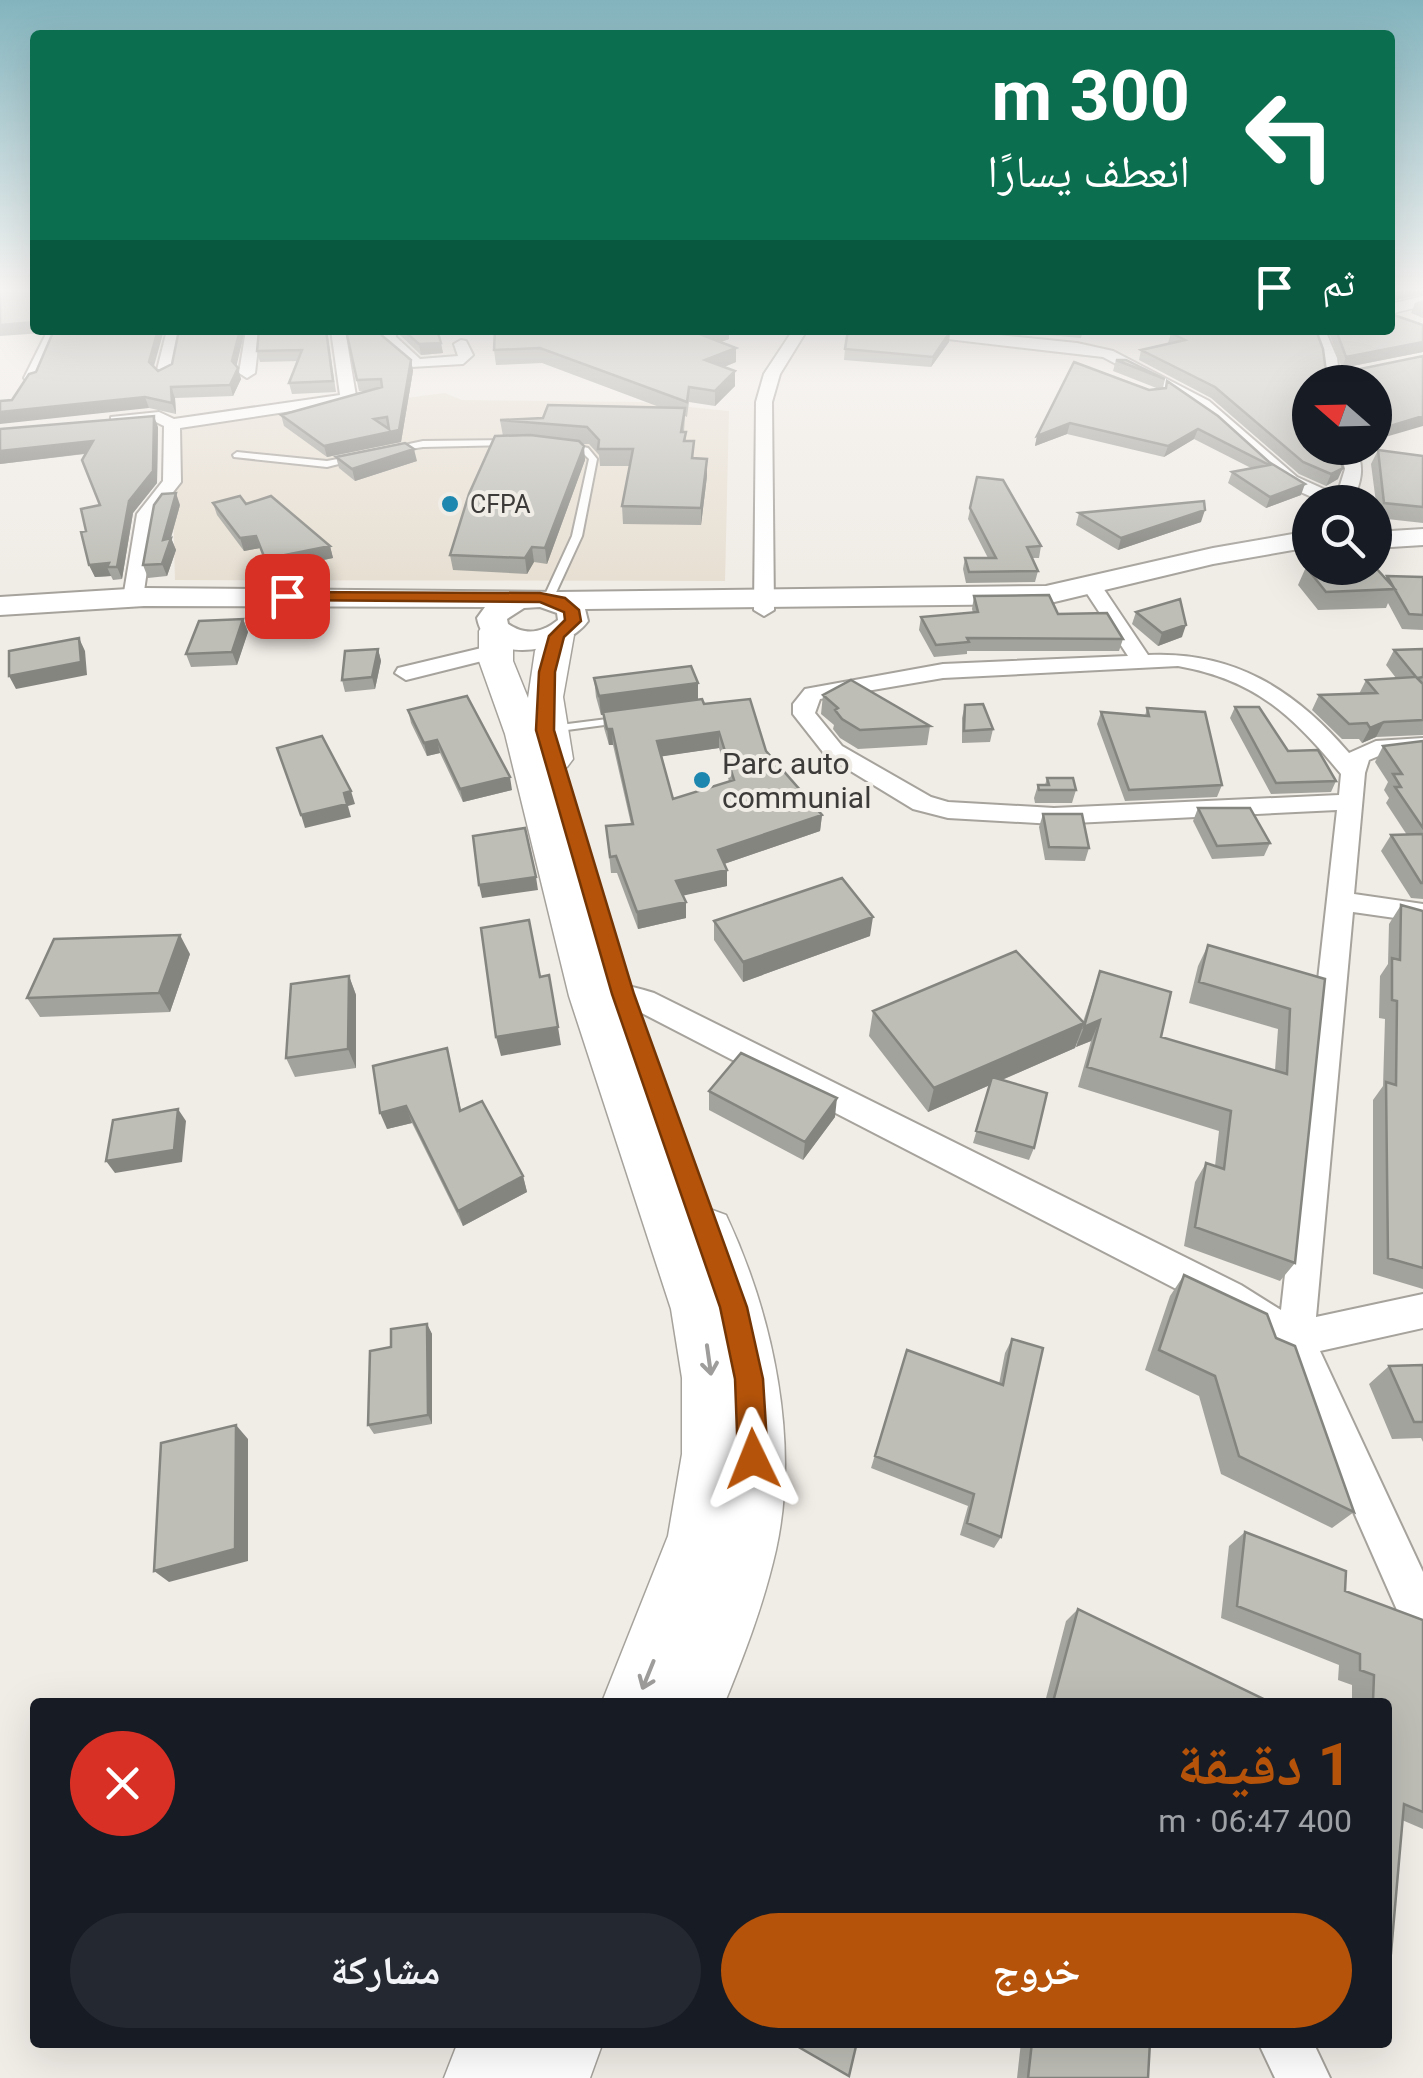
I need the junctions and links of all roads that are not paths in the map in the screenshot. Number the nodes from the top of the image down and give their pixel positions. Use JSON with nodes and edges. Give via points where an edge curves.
{"nodes":[{"id":1,"x":346,"y":386,"type":"edge"},
{"id":2,"x":769,"y":386,"type":"edge"},
{"id":3,"x":1168,"y":386,"type":"edge"},
{"id":4,"x":1138,"y":390,"type":"edge"},
{"id":5,"x":1187,"y":396,"type":"junction"},
{"id":6,"x":94,"y":422,"type":"edge"},
{"id":7,"x":172,"y":424,"type":"junction"},
{"id":8,"x":532,"y":443,"type":"edge"},
{"id":9,"x":547,"y":444,"type":"edge"},
{"id":10,"x":237,"y":455,"type":"dead end"},
{"id":11,"x":1300,"y":485,"type":"edge"},
{"id":12,"x":1422,"y":537,"type":"edge"},
{"id":13,"x":1392,"y":539,"type":"edge"},
{"id":14,"x":1292,"y":542,"type":"edge"},
{"id":15,"x":1292,"y":562,"type":"edge"},
{"id":16,"x":1096,"y":592,"type":"junction"},
{"id":17,"x":133,"y":598,"type":"junction"},
{"id":18,"x":764,"y":603,"type":"junction"},
{"id":19,"x":0,"y":606,"type":"edge"},
{"id":20,"x":0,"y":618,"type":"edge"},
{"id":21,"x":530,"y":622,"type":"junction"},
{"id":22,"x":1141,"y":660,"type":"junction"},
{"id":23,"x":406,"y":673,"type":"dead end"},
{"id":24,"x":639,"y":717,"type":"edge"},
{"id":25,"x":534,"y":732,"type":"junction"},
{"id":26,"x":1423,"y":745,"type":"edge"},
{"id":27,"x":1350,"y":787,"type":"junction"},
{"id":28,"x":1342,"y":900,"type":"junction"},
{"id":29,"x":1423,"y":913,"type":"edge"},
{"id":30,"x":608,"y":995,"type":"junction"},
{"id":31,"x":1423,"y":1312,"type":"edge"},
{"id":32,"x":1296,"y":1340,"type":"junction"},
{"id":33,"x":709,"y":1586,"type":"junction"},
{"id":34,"x":1423,"y":1620,"type":"edge"},
{"id":35,"x":639,"y":1698,"type":"edge"},
{"id":36,"x":691,"y":1698,"type":"edge"},
{"id":37,"x":498,"y":2048,"type":"edge"},
{"id":38,"x":560,"y":2048,"type":"edge"},
{"id":39,"x":1287,"y":2048,"type":"edge"},
{"id":40,"x":486,"y":2078,"type":"edge"},
{"id":41,"x":548,"y":2078,"type":"edge"},
{"id":42,"x":1303,"y":2078,"type":"edge"}],
"edges":[{"from":1,"to":7,"type":"street","via":[[345,399]]},
{"from":2,"to":18,"type":"street"},
{"from":3,"to":5,"type":"street"},
{"from":4,"to":5,"type":"street"},
{"from":5,"to":11,"type":"street"},
{"from":6,"to":7,"type":"street","via":[[158,417]]},
{"from":7,"to":17,"type":"street","via":[[172,482],[146,514]]},
{"from":8,"to":10,"type":"lane","via":[[411,445],[327,464]]},
{"from":9,"to":21,"type":"lane","via":[[576,447],[593,459],[577,536]]},
{"from":12,"to":13,"type":"main road"},
{"from":14,"to":16,"type":"main road","via":[[1213,556]]},
{"from":15,"to":16,"type":"main road"},
{"from":16,"to":18,"type":"main road","via":[[1051,608],[1010,610]]},
{"from":16,"to":22,"type":"street"},
{"from":17,"to":19,"type":"main road"},
{"from":17,"to":21,"type":"main road"},
{"from":18,"to":21,"type":"main road"},
{"from":20,"to":21,"type":"main road","via":[[333,608]]},
{"from":21,"to":23,"type":"street"},
{"from":21,"to":25,"type":"main road","via":[[544,692]]},
{"from":22,"to":27,"type":"street","via":[[1217,664],[1258,680],[1311,723]]},
{"from":22,"to":27,"type":"street","via":[[943,671],[813,694],[804,714],[834,751],[922,803],[948,810],[1054,816]]},
{"from":24,"to":25,"type":"lane"},
{"from":25,"to":30,"type":"main road"},
{"from":26,"to":27,"type":"street","via":[[1376,748],[1360,756]]},
{"from":27,"to":28,"type":"street"},
{"from":28,"to":29,"type":"street"},
{"from":28,"to":32,"type":"street"},
{"from":30,"to":32,"type":"street","via":[[644,1001],[1228,1297]]},
{"from":30,"to":33,"type":"main road","via":[[733,1307],[746,1360],[753,1459],[743,1546]]},
{"from":31,"to":32,"type":"street"},
{"from":32,"to":34,"type":"street"},
{"from":33,"to":35,"type":"main road","one_way":true},
{"from":33,"to":36,"type":"main road"},
{"from":37,"to":40,"type":"main road"},
{"from":38,"to":41,"type":"main road"},
{"from":39,"to":42,"type":"street"}]}
